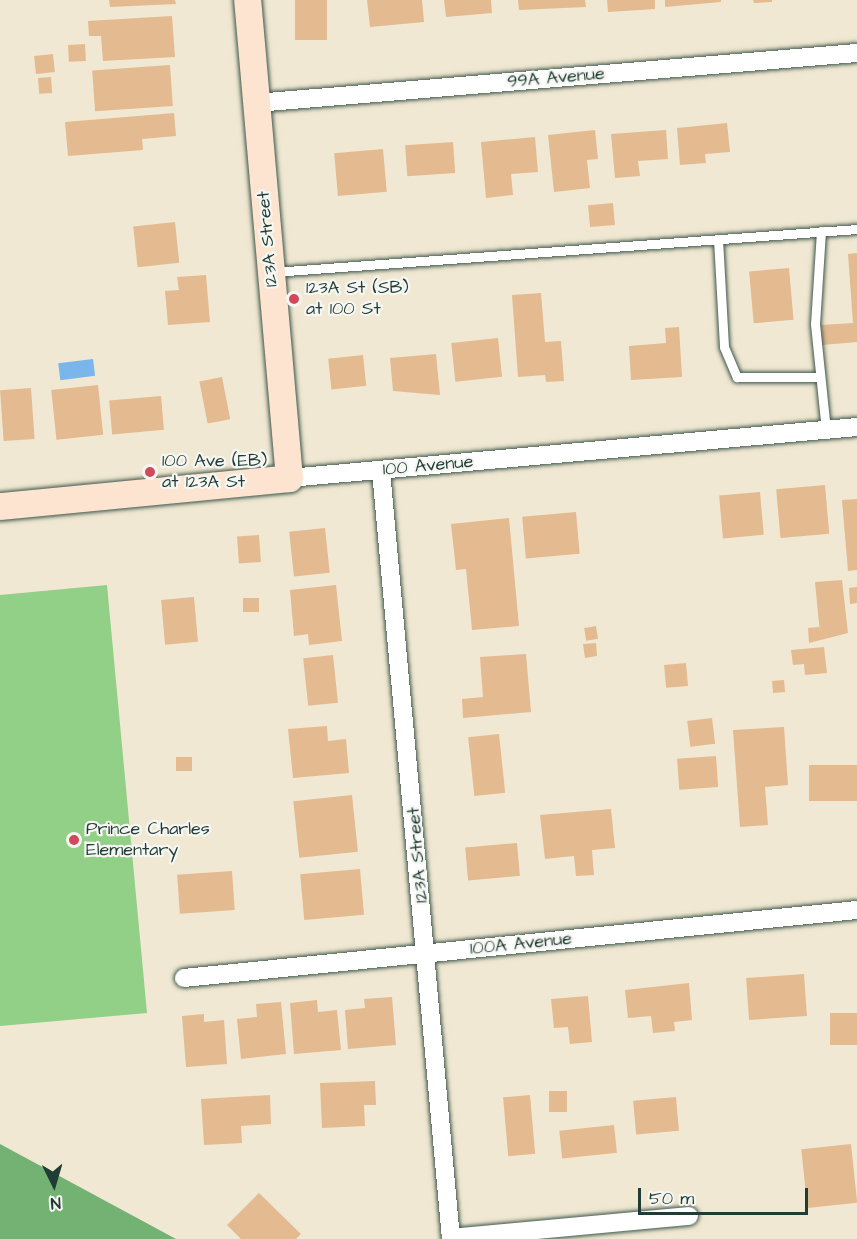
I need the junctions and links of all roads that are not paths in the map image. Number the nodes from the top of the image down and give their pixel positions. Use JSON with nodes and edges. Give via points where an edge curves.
{"nodes":[{"id":1,"x":247,"y":0,"type":"edge"},
{"id":2,"x":857,"y":53,"type":"edge"},
{"id":3,"x":256,"y":103,"type":"junction"},
{"id":4,"x":857,"y":229,"type":"edge"},
{"id":5,"x":820,"y":231,"type":"junction"},
{"id":6,"x":718,"y":239,"type":"junction"},
{"id":7,"x":271,"y":272,"type":"junction"},
{"id":8,"x":820,"y":377,"type":"junction"},
{"id":9,"x":857,"y":427,"type":"edge"},
{"id":10,"x":826,"y":430,"type":"junction"},
{"id":11,"x":381,"y":471,"type":"junction"},
{"id":12,"x":289,"y":478,"type":"junction"},
{"id":13,"x":0,"y":506,"type":"edge"},
{"id":14,"x":857,"y":910,"type":"edge"},
{"id":15,"x":427,"y":954,"type":"junction"},
{"id":16,"x":184,"y":978,"type":"dead end"},
{"id":17,"x":689,"y":1216,"type":"dead end"},
{"id":18,"x":451,"y":1238,"type":"edge"}],
"edges":[{"from":1,"to":3,"type":"street","name":"123A Street"},
{"from":2,"to":3,"type":"street","name":"99A Avenue"},
{"from":3,"to":7,"type":"street","name":"123A Street"},
{"from":4,"to":5,"type":"lane"},
{"from":5,"to":6,"type":"lane"},
{"from":5,"to":8,"type":"lane","via":[[815,306]]},
{"from":6,"to":7,"type":"lane"},
{"from":6,"to":8,"type":"lane","via":[[724,347],[737,377]]},
{"from":7,"to":12,"type":"street","name":"123A Street"},
{"from":8,"to":10,"type":"lane"},
{"from":9,"to":10,"type":"street","name":"100 Avenue"},
{"from":10,"to":11,"type":"street","name":"100 Avenue"},
{"from":11,"to":12,"type":"street","name":"100 Avenue"},
{"from":11,"to":15,"type":"street","name":"123A Street"},
{"from":12,"to":13,"type":"street","name":"100 Avenue"},
{"from":14,"to":15,"type":"street","name":"100A Avenue"},
{"from":15,"to":16,"type":"street","name":"100A Avenue"},
{"from":15,"to":18,"type":"street","name":"123A Street"},
{"from":17,"to":18,"type":"street"}]}
